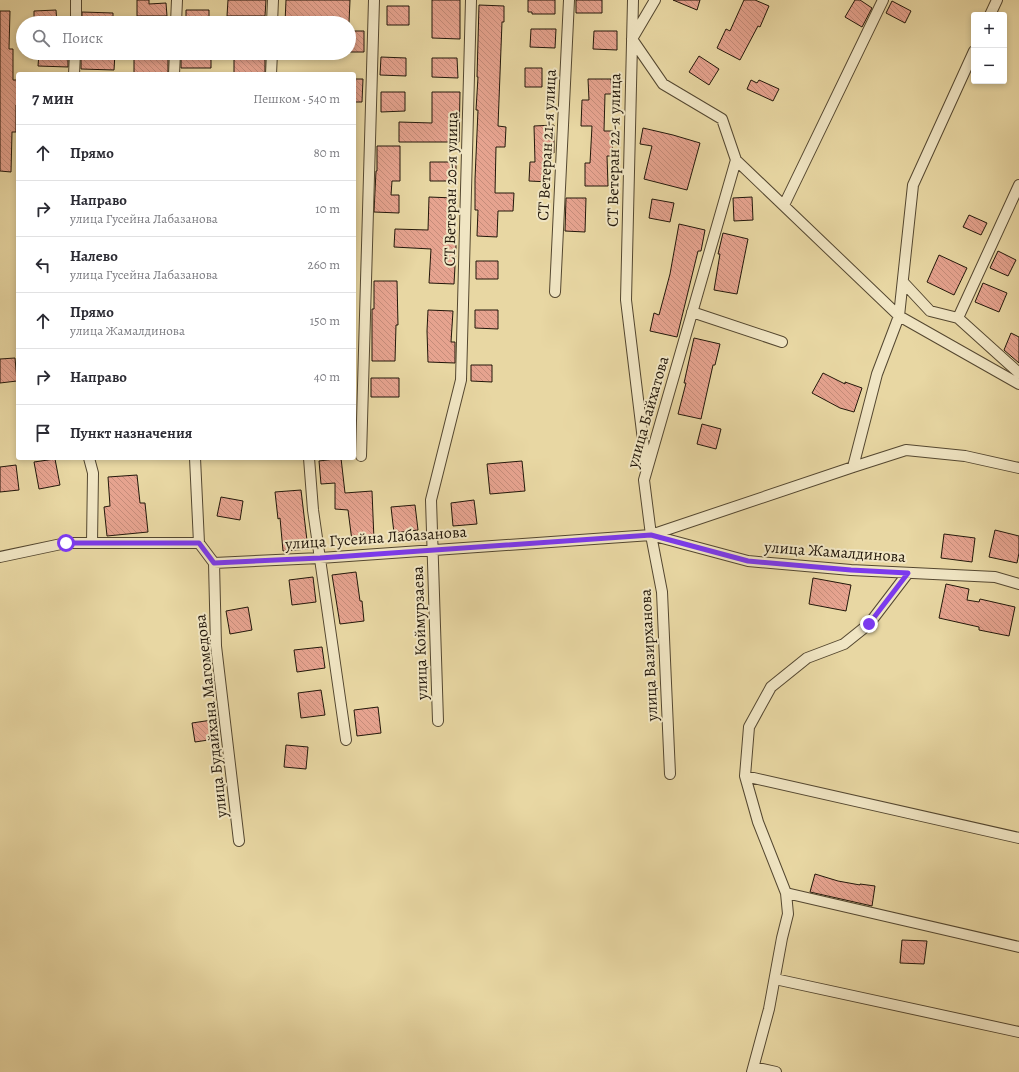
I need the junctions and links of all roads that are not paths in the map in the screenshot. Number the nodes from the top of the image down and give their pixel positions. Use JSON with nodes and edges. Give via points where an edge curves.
{"nodes":[{"id":1,"x":76,"y":0,"type":"edge"},
{"id":2,"x":177,"y":0,"type":"edge"},
{"id":3,"x":273,"y":0,"type":"edge"},
{"id":4,"x":374,"y":0,"type":"edge"},
{"id":5,"x":471,"y":0,"type":"edge"},
{"id":6,"x":569,"y":0,"type":"edge"},
{"id":7,"x":633,"y":0,"type":"edge"},
{"id":8,"x":655,"y":0,"type":"edge"},
{"id":9,"x":883,"y":0,"type":"edge"},
{"id":10,"x":997,"y":0,"type":"edge"},
{"id":11,"x":991,"y":12,"type":"edge"},
{"id":12,"x":76,"y":16,"type":"edge"},
{"id":13,"x":176,"y":16,"type":"edge"},
{"id":14,"x":272,"y":16,"type":"edge"},
{"id":15,"x":632,"y":39,"type":"junction"},
{"id":16,"x":971,"y":58,"type":"edge"},
{"id":17,"x":75,"y":60,"type":"edge"},
{"id":18,"x":175,"y":60,"type":"edge"},
{"id":19,"x":272,"y":60,"type":"edge"},
{"id":20,"x":74,"y":72,"type":"edge"},
{"id":21,"x":174,"y":72,"type":"edge"},
{"id":22,"x":271,"y":72,"type":"edge"},
{"id":23,"x":736,"y":160,"type":"junction"},
{"id":24,"x":1019,"y":185,"type":"edge"},
{"id":25,"x":784,"y":206,"type":"junction"},
{"id":26,"x":902,"y":282,"type":"junction"},
{"id":27,"x":554,"y":292,"type":"dead end"},
{"id":28,"x":692,"y":312,"type":"junction"},
{"id":29,"x":899,"y":316,"type":"junction"},
{"id":30,"x":958,"y":318,"type":"junction"},
{"id":31,"x":782,"y":342,"type":"dead end"},
{"id":32,"x":1019,"y":373,"type":"edge"},
{"id":33,"x":461,"y":380,"type":"joint"},
{"id":34,"x":1019,"y":384,"type":"edge"},
{"id":35,"x":361,"y":456,"type":"dead end"},
{"id":36,"x":90,"y":460,"type":"edge"},
{"id":37,"x":195,"y":460,"type":"edge"},
{"id":38,"x":309,"y":460,"type":"edge"},
{"id":39,"x":853,"y":466,"type":"junction"},
{"id":40,"x":1019,"y":468,"type":"edge"},
{"id":41,"x":647,"y":470,"type":"junction"},
{"id":42,"x":651,"y":535,"type":"junction"},
{"id":43,"x":92,"y":543,"type":"junction"},
{"id":44,"x":199,"y":543,"type":"junction"},
{"id":45,"x":433,"y":550,"type":"junction"},
{"id":46,"x":0,"y":557,"type":"edge"},
{"id":47,"x":320,"y":558,"type":"junction"},
{"id":48,"x":214,"y":563,"type":"junction"},
{"id":49,"x":908,"y":573,"type":"junction"},
{"id":50,"x":1019,"y":584,"type":"edge"},
{"id":51,"x":438,"y":721,"type":"dead end"},
{"id":52,"x":346,"y":740,"type":"dead end"},
{"id":53,"x":670,"y":774,"type":"dead end"},
{"id":54,"x":745,"y":776,"type":"junction"},
{"id":55,"x":1019,"y":838,"type":"edge"},
{"id":56,"x":239,"y":841,"type":"dead end"},
{"id":57,"x":786,"y":893,"type":"junction"},
{"id":58,"x":1019,"y":947,"type":"edge"},
{"id":59,"x":775,"y":979,"type":"junction"},
{"id":60,"x":1019,"y":1032,"type":"edge"},
{"id":61,"x":753,"y":1069,"type":"edge"},
{"id":62,"x":776,"y":1072,"type":"edge"}],
"edges":[{"from":1,"to":12,"type":"street"},
{"from":2,"to":13,"type":"street"},
{"from":3,"to":14,"type":"street"},
{"from":4,"to":35,"type":"street"},
{"from":5,"to":33,"type":"street","name":"СТ Ветеран 20-я улица"},
{"from":6,"to":27,"type":"street","name":"СТ Ветеран 21-я улица"},
{"from":7,"to":15,"type":"street","name":"СТ Ветеран 22-я улица"},
{"from":8,"to":15,"type":"street"},
{"from":9,"to":25,"type":"street"},
{"from":10,"to":11,"type":"street"},
{"from":15,"to":23,"type":"street","via":[[663,84],[722,119]]},
{"from":15,"to":41,"type":"street","name":"СТ Ветеран 22-я улица","via":[[626,300]]},
{"from":16,"to":26,"type":"street","via":[[913,186]]},
{"from":17,"to":20,"type":"street"},
{"from":18,"to":21,"type":"street"},
{"from":19,"to":22,"type":"street"},
{"from":23,"to":25,"type":"street"},
{"from":23,"to":28,"type":"street","name":"улица Байхатова"},
{"from":24,"to":30,"type":"street"},
{"from":25,"to":29,"type":"street"},
{"from":26,"to":29,"type":"street"},
{"from":26,"to":30,"type":"street","via":[[930,311]]},
{"from":28,"to":31,"type":"street"},
{"from":28,"to":41,"type":"street","name":"улица Байхатова"},
{"from":29,"to":34,"type":"street"},
{"from":29,"to":39,"type":"street","via":[[877,374]]},
{"from":30,"to":32,"type":"street"},
{"from":33,"to":45,"type":"street","name":"улица Коймурзаева","via":[[431,500]]},
{"from":36,"to":43,"type":"street","via":[[93,473]]},
{"from":37,"to":44,"type":"street"},
{"from":38,"to":47,"type":"street"},
{"from":39,"to":40,"type":"street","via":[[906,450],[965,456]]},
{"from":39,"to":42,"type":"street"},
{"from":41,"to":42,"type":"street","name":"улица Байхатова","via":[[644,480]]},
{"from":42,"to":45,"type":"street","name":"улица Гусейна Лабазанова"},
{"from":42,"to":49,"type":"street","name":"улица Жамалдинова","via":[[748,561]]},
{"from":42,"to":53,"type":"street","name":"улица Вазирханова","via":[[662,592]]},
{"from":43,"to":44,"type":"street"},
{"from":43,"to":46,"type":"street","via":[[66,543]]},
{"from":44,"to":48,"type":"street"},
{"from":45,"to":47,"type":"street","name":"улица Гусейна Лабазанова"},
{"from":45,"to":51,"type":"street","name":"улица Коймурзаева"},
{"from":47,"to":48,"type":"street","name":"улица Гусейна Лабазанова"},
{"from":47,"to":52,"type":"street"},
{"from":48,"to":56,"type":"street","name":"улица Будайхана Магомедова","via":[[216,646]]},
{"from":49,"to":50,"type":"street","name":"улица Жамалдинова","via":[[995,577]]},
{"from":49,"to":54,"type":"street","via":[[869,624],[844,644],[807,658],[771,687],[749,727]]},
{"from":54,"to":55,"type":"street"},
{"from":54,"to":57,"type":"street","via":[[758,822]]},
{"from":57,"to":58,"type":"street"},
{"from":57,"to":59,"type":"street","via":[[788,914]]},
{"from":59,"to":60,"type":"street"},
{"from":59,"to":61,"type":"street","via":[[770,1009]]},
{"from":61,"to":62,"type":"street"}]}
